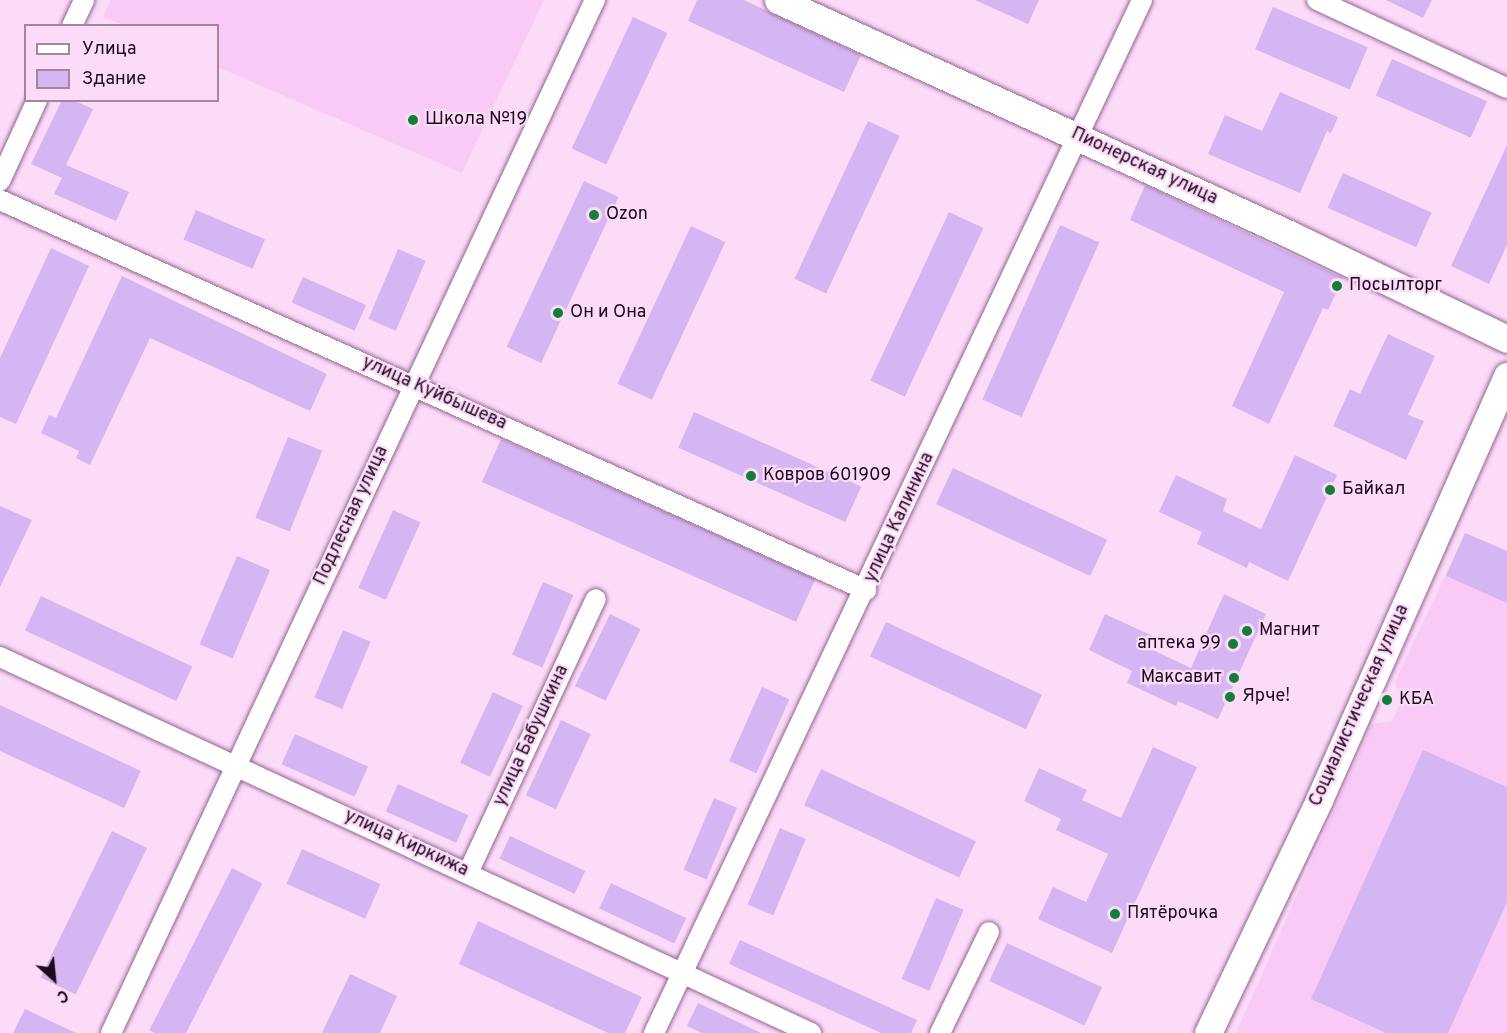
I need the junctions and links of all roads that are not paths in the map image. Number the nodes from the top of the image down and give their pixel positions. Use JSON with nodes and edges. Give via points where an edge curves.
{"nodes":[{"id":1,"x":84,"y":0,"type":"edge"},
{"id":2,"x":595,"y":0,"type":"edge"},
{"id":3,"x":778,"y":0,"type":"edge"},
{"id":4,"x":1142,"y":0,"type":"edge"},
{"id":5,"x":1317,"y":0,"type":"edge"},
{"id":6,"x":73,"y":24,"type":"edge"},
{"id":7,"x":1507,"y":88,"type":"edge"},
{"id":8,"x":36,"y":102,"type":"edge"},
{"id":9,"x":1078,"y":137,"type":"junction"},
{"id":10,"x":0,"y":181,"type":"edge"},
{"id":11,"x":0,"y":200,"type":"edge"},
{"id":12,"x":1507,"y":339,"type":"edge"},
{"id":13,"x":1507,"y":376,"type":"edge"},
{"id":14,"x":413,"y":384,"type":"junction"},
{"id":15,"x":866,"y":590,"type":"junction"},
{"id":16,"x":596,"y":599,"type":"dead end"},
{"id":17,"x":0,"y":657,"type":"edge"},
{"id":18,"x":236,"y":766,"type":"junction"},
{"id":19,"x":468,"y":873,"type":"junction"},
{"id":20,"x":989,"y":932,"type":"dead end"},
{"id":21,"x":683,"y":972,"type":"junction"},
{"id":22,"x":111,"y":1033,"type":"edge"},
{"id":23,"x":654,"y":1033,"type":"edge"},
{"id":24,"x":811,"y":1033,"type":"edge"},
{"id":25,"x":940,"y":1033,"type":"edge"},
{"id":26,"x":1208,"y":1033,"type":"edge"}],
"edges":[{"from":1,"to":6,"type":"street"},
{"from":2,"to":14,"type":"street","name":"Подлесная улица"},
{"from":3,"to":9,"type":"street","name":"Пионерская улица"},
{"from":4,"to":9,"type":"street","name":"улица Калинина"},
{"from":5,"to":7,"type":"street"},
{"from":8,"to":10,"type":"street"},
{"from":9,"to":12,"type":"street","name":"Пионерская улица"},
{"from":9,"to":15,"type":"street","name":"улица Калинина"},
{"from":11,"to":14,"type":"street","name":"улица Куйбышева"},
{"from":13,"to":26,"type":"street","name":"Социалистическая улица","via":[[1323,789]]},
{"from":14,"to":15,"type":"street","name":"улица Куйбышева"},
{"from":14,"to":18,"type":"street","name":"Подлесная улица"},
{"from":15,"to":21,"type":"street","name":"улица Калинина"},
{"from":16,"to":19,"type":"street","name":"улица Бабушкина"},
{"from":17,"to":18,"type":"street","name":"улица Киркижа"},
{"from":18,"to":19,"type":"street","name":"улица Киркижа"},
{"from":18,"to":22,"type":"street","name":"Подлесная улица"},
{"from":19,"to":21,"type":"street","name":"улица Киркижа"},
{"from":20,"to":25,"type":"street"},
{"from":21,"to":23,"type":"street","name":"улица Калинина"},
{"from":21,"to":24,"type":"street","name":"улица Киркижа"}]}
